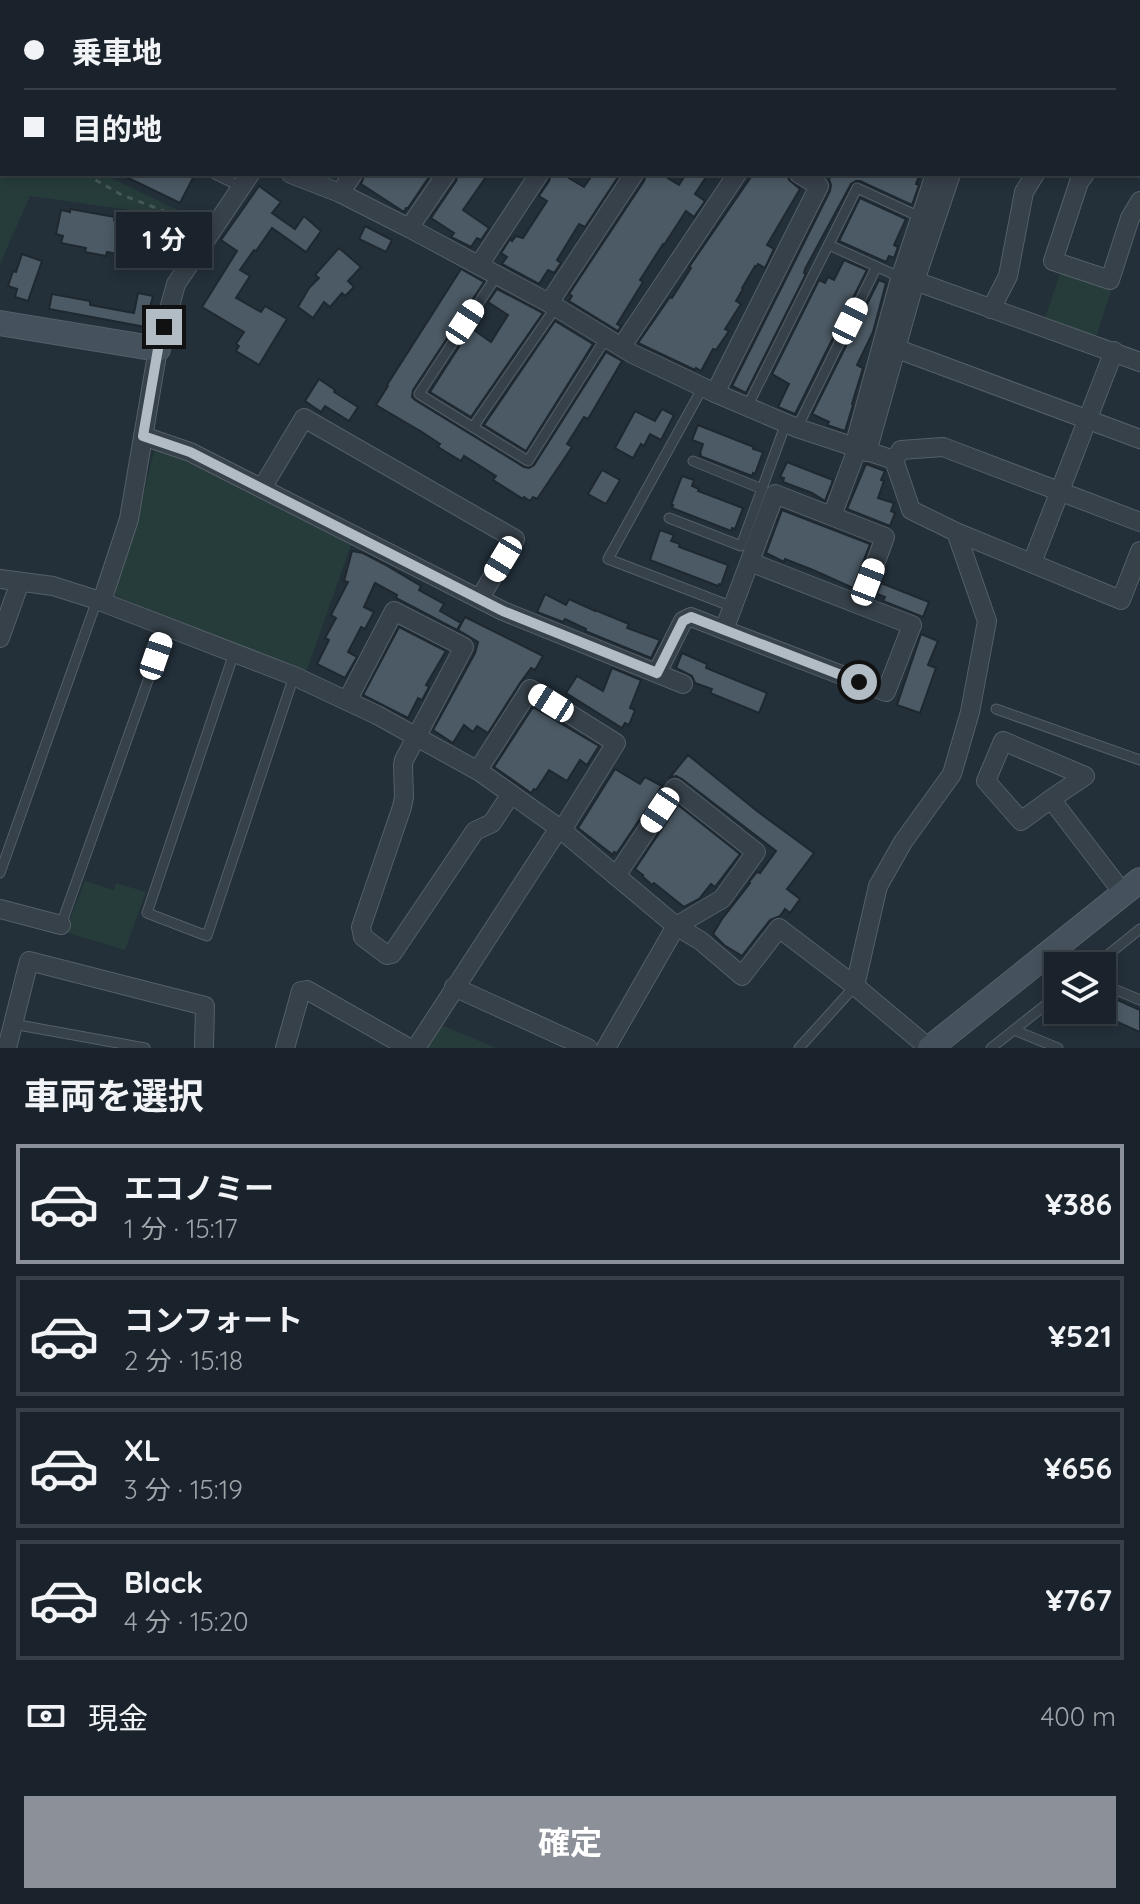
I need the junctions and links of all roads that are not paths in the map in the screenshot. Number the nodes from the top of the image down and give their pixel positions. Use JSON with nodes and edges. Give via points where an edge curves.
{"nodes":[{"id":1,"x":224,"y":176,"type":"edge"},
{"id":2,"x":296,"y":176,"type":"edge"},
{"id":3,"x":352,"y":176,"type":"edge"},
{"id":4,"x":445,"y":176,"type":"edge"},
{"id":5,"x":538,"y":176,"type":"edge"},
{"id":6,"x":633,"y":176,"type":"edge"},
{"id":7,"x":736,"y":176,"type":"edge"},
{"id":8,"x":802,"y":176,"type":"edge"},
{"id":9,"x":934,"y":176,"type":"edge"},
{"id":10,"x":950,"y":176,"type":"edge"},
{"id":11,"x":1034,"y":176,"type":"edge"},
{"id":12,"x":1084,"y":176,"type":"edge"},
{"id":13,"x":246,"y":181,"type":"edge"},
{"id":14,"x":340,"y":193,"type":"junction"},
{"id":15,"x":1140,"y":201,"type":"edge"},
{"id":16,"x":920,"y":217,"type":"junction"},
{"id":17,"x":409,"y":228,"type":"junction"},
{"id":18,"x":829,"y":245,"type":"junction"},
{"id":19,"x":479,"y":265,"type":"junction"},
{"id":20,"x":876,"y":268,"type":"junction"},
{"id":21,"x":497,"y":275,"type":"junction"},
{"id":22,"x":907,"y":280,"type":"junction"},
{"id":23,"x":552,"y":305,"type":"junction"},
{"id":24,"x":991,"y":309,"type":"junction"},
{"id":25,"x":0,"y":323,"type":"edge"},
{"id":26,"x":615,"y":342,"type":"junction"},
{"id":27,"x":888,"y":346,"type":"junction"},
{"id":28,"x":158,"y":349,"type":"junction"},
{"id":29,"x":1114,"y":351,"type":"junction"},
{"id":30,"x":1140,"y":362,"type":"edge"},
{"id":31,"x":709,"y":390,"type":"junction"},
{"id":32,"x":747,"y":407,"type":"junction"},
{"id":33,"x":1089,"y":419,"type":"junction"},
{"id":34,"x":792,"y":425,"type":"junction"},
{"id":35,"x":473,"y":427,"type":"junction"},
{"id":36,"x":143,"y":436,"type":"junction"},
{"id":37,"x":1140,"y":439,"type":"edge"},
{"id":38,"x":859,"y":449,"type":"junction"},
{"id":39,"x":894,"y":460,"type":"junction"},
{"id":40,"x":693,"y":461,"type":"dead end"},
{"id":41,"x":262,"y":488,"type":"junction"},
{"id":42,"x":762,"y":489,"type":"junction"},
{"id":43,"x":1060,"y":491,"type":"junction"},
{"id":44,"x":832,"y":516,"type":"junction"},
{"id":45,"x":669,"y":518,"type":"dead end"},
{"id":46,"x":1140,"y":522,"type":"edge"},
{"id":47,"x":956,"y":532,"type":"junction"},
{"id":48,"x":1140,"y":551,"type":"edge"},
{"id":49,"x":750,"y":562,"type":"junction"},
{"id":50,"x":1032,"y":563,"type":"junction"},
{"id":51,"x":0,"y":579,"type":"edge"},
{"id":52,"x":20,"y":582,"type":"junction"},
{"id":53,"x":480,"y":598,"type":"junction"},
{"id":54,"x":99,"y":600,"type":"junction"},
{"id":55,"x":860,"y":605,"type":"junction"},
{"id":56,"x":733,"y":607,"type":"junction"},
{"id":57,"x":167,"y":626,"type":"junction"},
{"id":58,"x":724,"y":630,"type":"junction"},
{"id":59,"x":0,"y":638,"type":"edge"},
{"id":60,"x":234,"y":653,"type":"junction"},
{"id":61,"x":657,"y":673,"type":"junction"},
{"id":62,"x":294,"y":676,"type":"junction"},
{"id":63,"x":683,"y":684,"type":"dead end"},
{"id":64,"x":347,"y":701,"type":"junction"},
{"id":65,"x":996,"y":709,"type":"dead end"},
{"id":66,"x":416,"y":736,"type":"junction"},
{"id":67,"x":1140,"y":760,"type":"edge"},
{"id":68,"x":478,"y":770,"type":"junction"},
{"id":69,"x":511,"y":794,"type":"junction"},
{"id":70,"x":1051,"y":799,"type":"junction"},
{"id":71,"x":560,"y":829,"type":"junction"},
{"id":72,"x":0,"y":873,"type":"edge"},
{"id":73,"x":616,"y":876,"type":"junction"},
{"id":74,"x":1132,"y":887,"type":"edge"},
{"id":75,"x":0,"y":909,"type":"edge"},
{"id":76,"x":61,"y":925,"type":"joint"},
{"id":77,"x":676,"y":926,"type":"junction"},
{"id":78,"x":1140,"y":929,"type":"edge"},
{"id":79,"x":1111,"y":952,"type":"edge"},
{"id":80,"x":855,"y":986,"type":"junction"},
{"id":81,"x":454,"y":987,"type":"junction"},
{"id":82,"x":1116,"y":990,"type":"edge"},
{"id":83,"x":1140,"y":1000,"type":"edge"},
{"id":84,"x":1044,"y":1006,"type":"edge"},
{"id":85,"x":13,"y":1024,"type":"junction"},
{"id":86,"x":1014,"y":1030,"type":"junction"},
{"id":87,"x":7,"y":1048,"type":"edge"},
{"id":88,"x":145,"y":1048,"type":"edge"},
{"id":89,"x":204,"y":1048,"type":"edge"},
{"id":90,"x":285,"y":1048,"type":"edge"},
{"id":91,"x":409,"y":1048,"type":"edge"},
{"id":92,"x":416,"y":1048,"type":"edge"},
{"id":93,"x":588,"y":1048,"type":"edge"},
{"id":94,"x":606,"y":1048,"type":"edge"},
{"id":95,"x":799,"y":1048,"type":"edge"},
{"id":96,"x":930,"y":1048,"type":"edge"},
{"id":97,"x":991,"y":1048,"type":"edge"},
{"id":98,"x":1058,"y":1048,"type":"edge"}],
"edges":[{"from":1,"to":13,"type":"lane"},
{"from":2,"to":14,"type":"street"},
{"from":3,"to":14,"type":"street"},
{"from":4,"to":17,"type":"street"},
{"from":5,"to":19,"type":"street"},
{"from":6,"to":23,"type":"street"},
{"from":7,"to":26,"type":"street"},
{"from":8,"to":31,"type":"street","via":[[819,186]]},
{"from":9,"to":16,"type":"street"},
{"from":10,"to":22,"type":"street"},
{"from":11,"to":24,"type":"street","via":[[1024,192],[1008,276]]},
{"from":12,"to":15,"type":"street","via":[[1053,261],[1110,280]]},
{"from":13,"to":28,"type":"street","via":[[176,284]]},
{"from":14,"to":17,"type":"street"},
{"from":16,"to":18,"type":"lane","via":[[857,188]]},
{"from":16,"to":22,"type":"street"},
{"from":17,"to":19,"type":"street"},
{"from":18,"to":20,"type":"lane"},
{"from":18,"to":32,"type":"lane"},
{"from":19,"to":21,"type":"street"},
{"from":20,"to":22,"type":"lane"},
{"from":20,"to":34,"type":"lane"},
{"from":21,"to":23,"type":"street"},
{"from":21,"to":35,"type":"lane","via":[[419,394]]},
{"from":22,"to":24,"type":"street"},
{"from":22,"to":27,"type":"street"},
{"from":23,"to":26,"type":"street"},
{"from":23,"to":35,"type":"lane"},
{"from":24,"to":29,"type":"street"},
{"from":25,"to":28,"type":"street"},
{"from":26,"to":31,"type":"street"},
{"from":26,"to":35,"type":"lane","via":[[528,461]]},
{"from":27,"to":33,"type":"street"},
{"from":27,"to":38,"type":"street"},
{"from":28,"to":36,"type":"street"},
{"from":29,"to":30,"type":"street"},
{"from":29,"to":33,"type":"street"},
{"from":31,"to":32,"type":"street"},
{"from":31,"to":56,"type":"lane","via":[[608,559]]},
{"from":32,"to":34,"type":"street"},
{"from":33,"to":37,"type":"street"},
{"from":33,"to":43,"type":"street"},
{"from":34,"to":38,"type":"street"},
{"from":34,"to":42,"type":"lane"},
{"from":36,"to":41,"type":"street","via":[[190,452]]},
{"from":36,"to":54,"type":"street","via":[[129,519]]},
{"from":38,"to":39,"type":"street"},
{"from":38,"to":44,"type":"street"},
{"from":39,"to":43,"type":"street","via":[[901,450],[943,447]]},
{"from":39,"to":47,"type":"street","via":[[911,510]]},
{"from":40,"to":42,"type":"lane"},
{"from":41,"to":53,"type":"street"},
{"from":41,"to":53,"type":"street","via":[[304,418],[515,539]]},
{"from":42,"to":45,"type":"lane","via":[[741,546]]},
{"from":43,"to":46,"type":"street"},
{"from":43,"to":50,"type":"street"},
{"from":44,"to":49,"type":"street","via":[[775,494]]},
{"from":44,"to":55,"type":"street","via":[[885,537]]},
{"from":47,"to":50,"type":"street"},
{"from":47,"to":80,"type":"street","via":[[987,621],[970,712],[952,774],[878,886]]},
{"from":48,"to":50,"type":"street","via":[[1121,600]]},
{"from":49,"to":55,"type":"street"},
{"from":49,"to":56,"type":"street"},
{"from":51,"to":52,"type":"street"},
{"from":52,"to":54,"type":"street"},
{"from":52,"to":59,"type":"street"},
{"from":53,"to":61,"type":"street"},
{"from":54,"to":57,"type":"street"},
{"from":54,"to":72,"type":"lane"},
{"from":55,"to":58,"type":"street","via":[[912,625],[886,692]]},
{"from":56,"to":58,"type":"street"},
{"from":57,"to":60,"type":"street"},
{"from":57,"to":76,"type":"lane"},
{"from":58,"to":61,"type":"street","via":[[691,617],[683,621]]},
{"from":60,"to":62,"type":"street"},
{"from":60,"to":62,"type":"lane","via":[[147,913],[207,936]]},
{"from":61,"to":63,"type":"street"},
{"from":62,"to":64,"type":"street"},
{"from":64,"to":66,"type":"street"},
{"from":64,"to":66,"type":"street","via":[[394,611],[464,647]]},
{"from":65,"to":67,"type":"lane"},
{"from":66,"to":68,"type":"street"},
{"from":66,"to":69,"type":"street","via":[[403,765],[402,807],[361,927],[363,937],[387,955],[475,831],[492,823]]},
{"from":68,"to":69,"type":"street"},
{"from":68,"to":71,"type":"street","via":[[530,689],[616,743]]},
{"from":69,"to":71,"type":"street"},
{"from":70,"to":70,"type":"street","via":[[1085,776],[1003,741],[986,781],[1021,821]]},
{"from":70,"to":74,"type":"street"},
{"from":71,"to":73,"type":"street"},
{"from":71,"to":81,"type":"street"},
{"from":73,"to":77,"type":"street"},
{"from":73,"to":77,"type":"street","via":[[675,788],[756,852],[722,899]]},
{"from":74,"to":96,"type":"street"},
{"from":75,"to":76,"type":"street"},
{"from":77,"to":80,"type":"street","via":[[742,976],[779,928]]},
{"from":77,"to":94,"type":"street"},
{"from":78,"to":79,"type":"lane"},
{"from":80,"to":95,"type":"lane"},
{"from":80,"to":96,"type":"street"},
{"from":81,"to":92,"type":"street"},
{"from":81,"to":93,"type":"street"},
{"from":82,"to":83,"type":"lane"},
{"from":84,"to":86,"type":"lane"},
{"from":85,"to":87,"type":"street"},
{"from":85,"to":88,"type":"lane"},
{"from":85,"to":89,"type":"street","via":[[29,961],[205,1006]]},
{"from":86,"to":97,"type":"lane"},
{"from":86,"to":98,"type":"lane"},
{"from":90,"to":91,"type":"street","via":[[301,991],[307,990]]}]}
